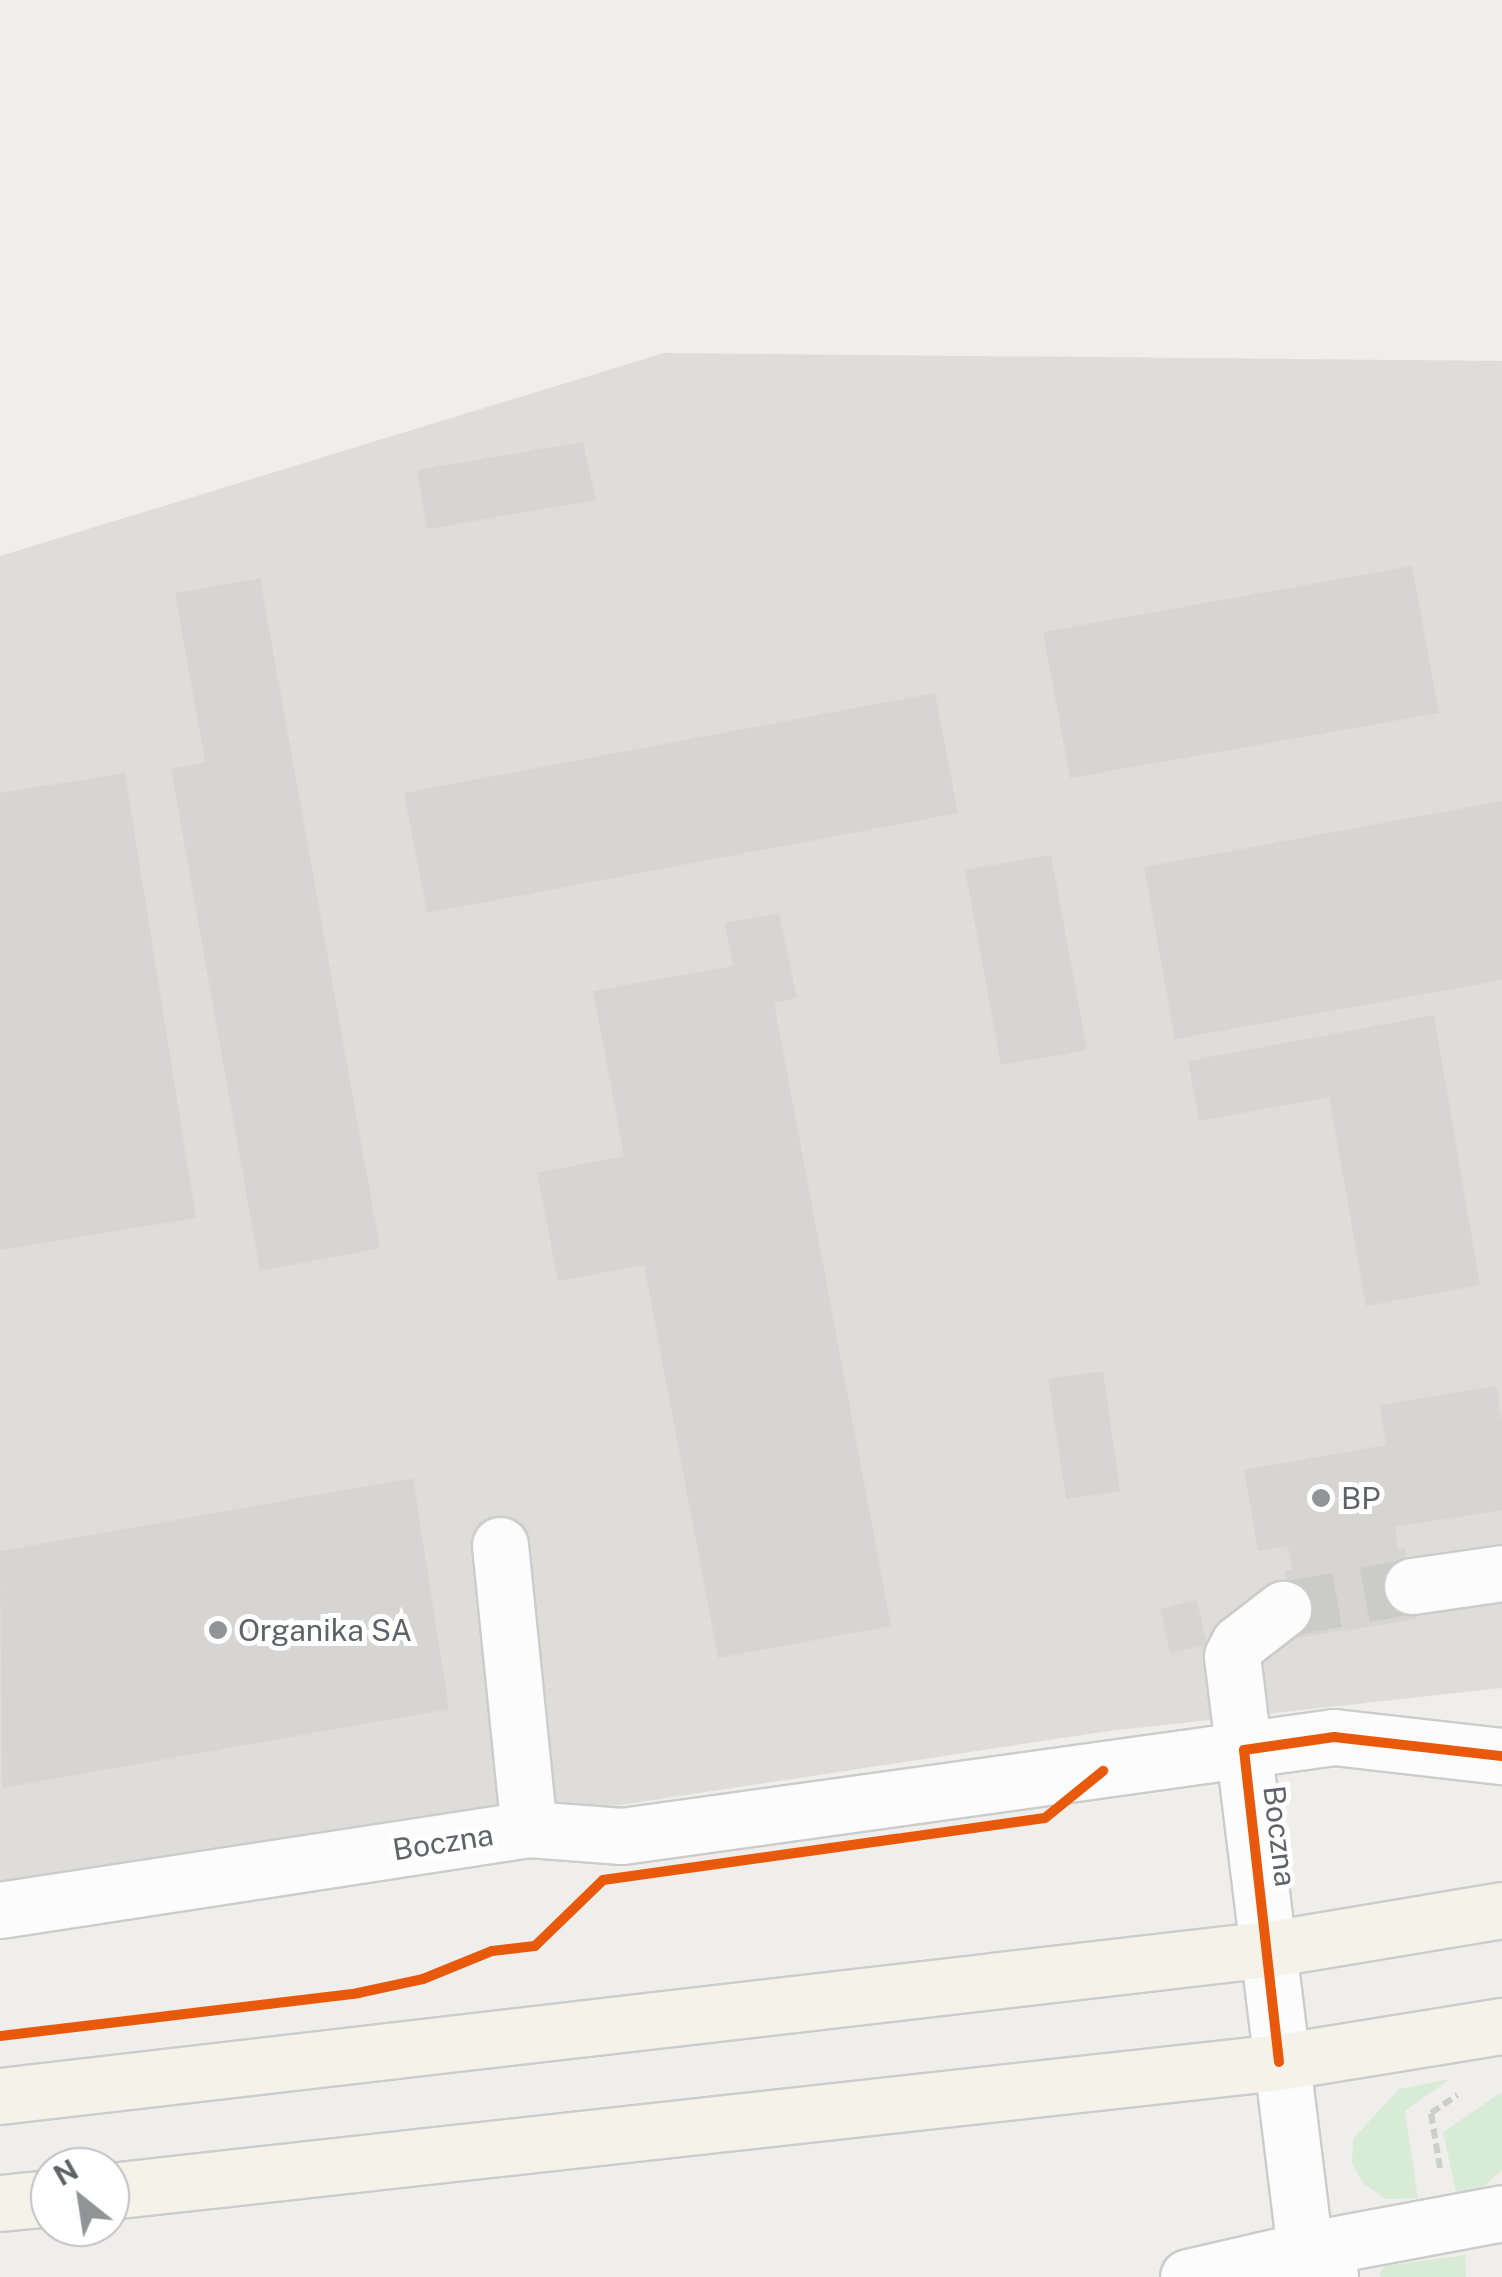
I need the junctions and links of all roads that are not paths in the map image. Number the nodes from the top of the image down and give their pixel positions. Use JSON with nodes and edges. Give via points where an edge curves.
{"nodes":[{"id":1,"x":500,"y":1545,"type":"dead end"},
{"id":2,"x":1502,"y":1573,"type":"edge"},
{"id":3,"x":1412,"y":1586,"type":"tunnel mouth"},
{"id":4,"x":1283,"y":1609,"type":"tunnel mouth"},
{"id":5,"x":1244,"y":1750,"type":"junction"},
{"id":6,"x":1502,"y":1756,"type":"edge"},
{"id":7,"x":528,"y":1829,"type":"junction"},
{"id":8,"x":0,"y":1910,"type":"edge"},
{"id":9,"x":1502,"y":1910,"type":"edge"},
{"id":10,"x":1269,"y":1949,"type":"junction"},
{"id":11,"x":1502,"y":2026,"type":"edge"},
{"id":12,"x":1280,"y":2062,"type":"junction"},
{"id":13,"x":0,"y":2096,"type":"edge"},
{"id":14,"x":130,"y":2190,"type":"edge"},
{"id":15,"x":30,"y":2200,"type":"edge"},
{"id":16,"x":0,"y":2203,"type":"edge"},
{"id":17,"x":1502,"y":2213,"type":"edge"},
{"id":18,"x":1318,"y":2264,"type":"edge"},
{"id":19,"x":1188,"y":2277,"type":"edge"}],
"edges":[{"from":1,"to":7,"type":"street"},
{"from":2,"to":3,"type":"street"},
{"from":4,"to":5,"type":"street","via":[[1232,1656]]},
{"from":5,"to":6,"type":"street","name":"Boczna","via":[[1334,1737]]},
{"from":5,"to":7,"type":"street","name":"Boczna","via":[[622,1836]]},
{"from":5,"to":10,"type":"street","name":"Boczna"},
{"from":7,"to":8,"type":"street","name":"Boczna"},
{"from":9,"to":10,"type":"main road"},
{"from":10,"to":12,"type":"street","name":"Boczna"},
{"from":10,"to":13,"type":"main road"},
{"from":11,"to":12,"type":"main road"},
{"from":12,"to":14,"type":"main road"},
{"from":12,"to":18,"type":"street","name":"Boczna"},
{"from":15,"to":16,"type":"main road"},
{"from":17,"to":18,"type":"street"},
{"from":18,"to":19,"type":"street"}]}
